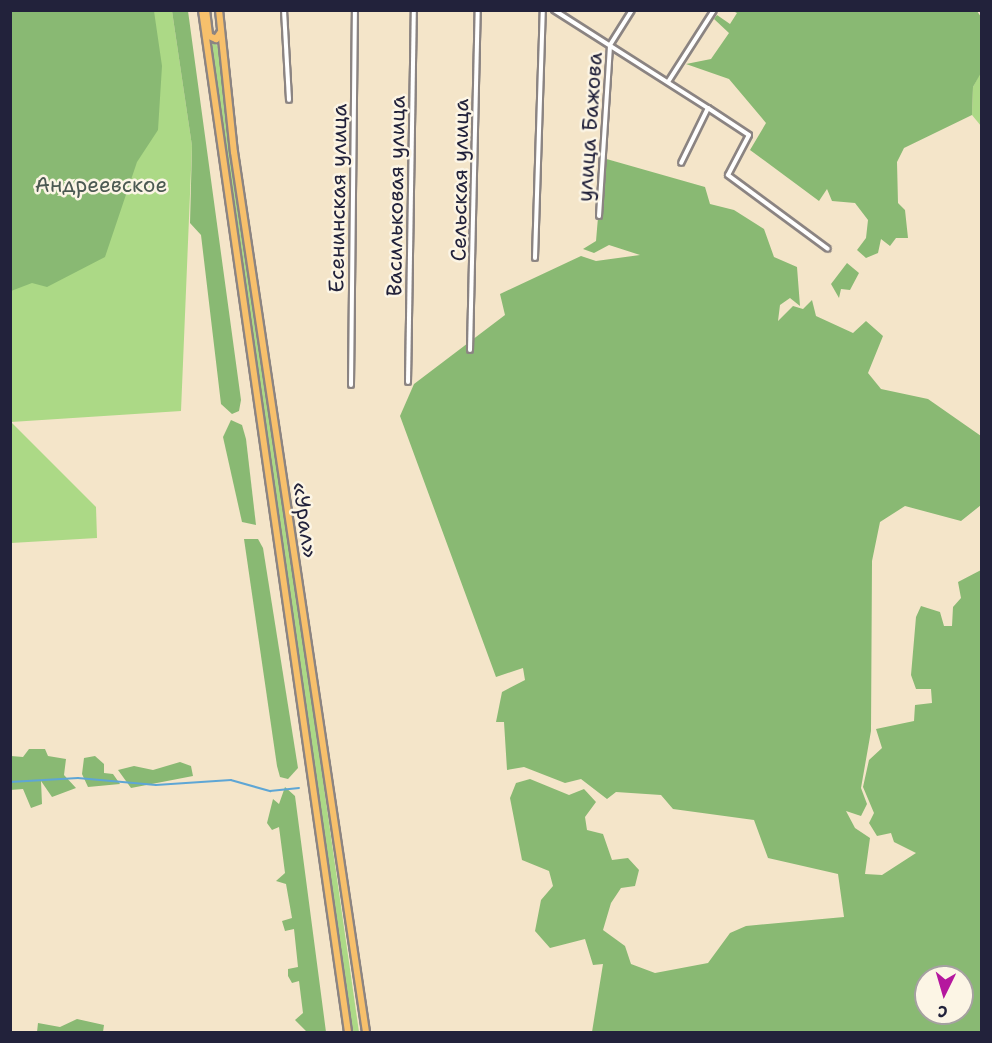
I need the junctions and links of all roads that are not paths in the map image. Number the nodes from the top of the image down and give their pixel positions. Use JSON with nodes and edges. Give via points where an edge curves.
{"nodes":[{"id":1,"x":204,"y":10,"type":"edge"},
{"id":2,"x":219,"y":10,"type":"edge"},
{"id":3,"x":284,"y":10,"type":"edge"},
{"id":4,"x":355,"y":10,"type":"edge"},
{"id":5,"x":414,"y":10,"type":"edge"},
{"id":6,"x":478,"y":10,"type":"edge"},
{"id":7,"x":543,"y":10,"type":"edge"},
{"id":8,"x":554,"y":10,"type":"edge"},
{"id":9,"x":632,"y":10,"type":"edge"},
{"id":10,"x":714,"y":10,"type":"edge"},
{"id":11,"x":220,"y":33,"type":"junction"},
{"id":12,"x":610,"y":45,"type":"junction"},
{"id":13,"x":668,"y":82,"type":"junction"},
{"id":14,"x":289,"y":100,"type":"dead end"},
{"id":15,"x":708,"y":108,"type":"junction"},
{"id":16,"x":681,"y":163,"type":"dead end"},
{"id":17,"x":599,"y":216,"type":"dead end"},
{"id":18,"x":828,"y":249,"type":"dead end"},
{"id":19,"x":535,"y":258,"type":"dead end"},
{"id":20,"x":470,"y":350,"type":"dead end"},
{"id":21,"x":408,"y":382,"type":"dead end"},
{"id":22,"x":351,"y":386,"type":"dead end"},
{"id":23,"x":348,"y":1032,"type":"edge"},
{"id":24,"x":366,"y":1032,"type":"edge"}],
"edges":[{"from":1,"to":11,"type":"main road","via":[[209,36],[216,39]]},
{"from":1,"to":23,"type":"main road","name":"«Урал»"},
{"from":2,"to":11,"type":"main road","name":"«Урал»"},
{"from":3,"to":14,"type":"street"},
{"from":4,"to":22,"type":"street","name":"Есенинская улица"},
{"from":5,"to":21,"type":"street","name":"Васильковая улица"},
{"from":6,"to":20,"type":"street","name":"Сельская улица"},
{"from":7,"to":19,"type":"street"},
{"from":8,"to":12,"type":"street"},
{"from":9,"to":12,"type":"street","name":"улица Бажова"},
{"from":10,"to":13,"type":"street"},
{"from":11,"to":24,"type":"main road","name":"«Урал»"},
{"from":12,"to":13,"type":"street"},
{"from":12,"to":17,"type":"street","name":"улица Бажова"},
{"from":13,"to":15,"type":"street"},
{"from":15,"to":16,"type":"street"},
{"from":15,"to":18,"type":"street","via":[[749,135],[728,175]]}]}
